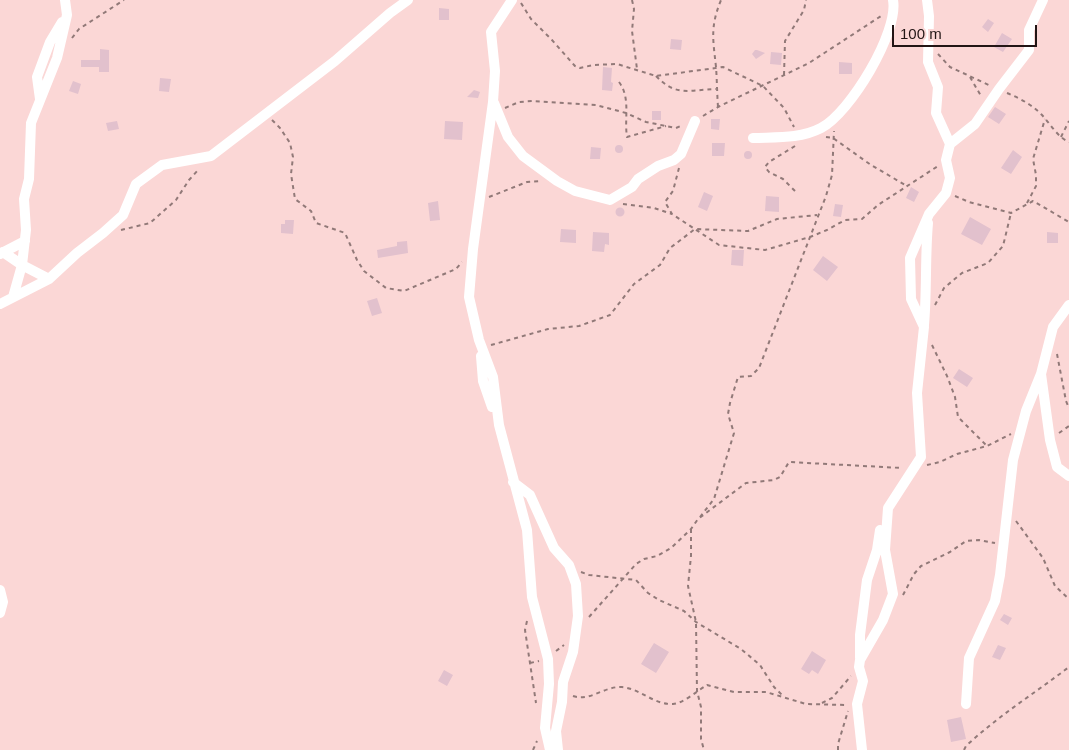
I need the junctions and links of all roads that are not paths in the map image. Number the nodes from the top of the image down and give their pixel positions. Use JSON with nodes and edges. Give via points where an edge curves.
{"nodes":[{"id":1,"x":65,"y":0,"type":"edge"},
{"id":2,"x":72,"y":0,"type":"edge"},
{"id":3,"x":408,"y":0,"type":"edge"},
{"id":4,"x":512,"y":0,"type":"edge"},
{"id":5,"x":893,"y":0,"type":"edge"},
{"id":6,"x":927,"y":0,"type":"edge"},
{"id":7,"x":1043,"y":0,"type":"edge"},
{"id":8,"x":67,"y":15,"type":"junction"},
{"id":9,"x":495,"y":107,"type":"junction"},
{"id":10,"x":696,"y":121,"type":"road end"},
{"id":11,"x":753,"y":138,"type":"dead end"},
{"id":12,"x":950,"y":144,"type":"junction"},
{"id":13,"x":929,"y":214,"type":"junction"},
{"id":14,"x":25,"y":241,"type":"junction"},
{"id":15,"x":2,"y":253,"type":"edge"},
{"id":16,"x":22,"y":265,"type":"junction"},
{"id":17,"x":49,"y":279,"type":"junction"},
{"id":18,"x":13,"y":298,"type":"junction"},
{"id":19,"x":0,"y":304,"type":"edge"},
{"id":20,"x":1069,"y":305,"type":"edge"},
{"id":21,"x":924,"y":327,"type":"junction"},
{"id":22,"x":1041,"y":374,"type":"junction"},
{"id":23,"x":1069,"y":475,"type":"edge"},
{"id":24,"x":513,"y":482,"type":"junction"},
{"id":25,"x":888,"y":508,"type":"junction"},
{"id":26,"x":0,"y":590,"type":"edge"},
{"id":27,"x":0,"y":613,"type":"edge"},
{"id":28,"x":859,"y":664,"type":"junction"},
{"id":29,"x":966,"y":704,"type":"dead end"},
{"id":30,"x":550,"y":750,"type":"edge"},
{"id":31,"x":558,"y":750,"type":"edge"},
{"id":32,"x":862,"y":750,"type":"edge"}],
"edges":[{"from":1,"to":8,"type":"street"},
{"from":2,"to":8,"type":"street"},
{"from":3,"to":17,"type":"street","via":[[335,61],[211,156],[162,166],[136,184],[123,215]]},
{"from":4,"to":9,"type":"street","via":[[491,32],[496,71]]},
{"from":5,"to":11,"type":"street","via":[[889,34],[862,86],[824,127],[790,137]]},
{"from":6,"to":12,"type":"street","via":[[928,62],[938,87],[936,113]]},
{"from":7,"to":12,"type":"street","via":[[1029,30],[1029,50],[975,124]]},
{"from":8,"to":14,"type":"street","via":[[57,58],[31,123],[29,179],[24,199]]},
{"from":9,"to":10,"type":"street","via":[[508,137],[523,156],[576,191],[610,200],[681,154]]},
{"from":9,"to":24,"type":"street","via":[[469,297],[481,344],[483,381],[499,425]]},
{"from":12,"to":13,"type":"street","via":[[946,160],[950,178],[946,193]]},
{"from":13,"to":21,"type":"street"},
{"from":13,"to":21,"type":"street","via":[[910,258],[911,299]]},
{"from":14,"to":15,"type":"street"},
{"from":14,"to":16,"type":"street"},
{"from":15,"to":16,"type":"street"},
{"from":16,"to":17,"type":"street"},
{"from":16,"to":18,"type":"street"},
{"from":17,"to":18,"type":"street"},
{"from":18,"to":19,"type":"street"},
{"from":20,"to":22,"type":"street","via":[[1053,326]]},
{"from":21,"to":25,"type":"street","via":[[917,393],[920,457],[909,468]]},
{"from":22,"to":23,"type":"street","via":[[1057,467]]},
{"from":22,"to":29,"type":"street","via":[[1026,410],[1013,460],[995,601],[969,658]]},
{"from":24,"to":30,"type":"street","via":[[527,530],[532,597],[548,658],[545,728]]},
{"from":24,"to":31,"type":"street","via":[[530,495],[554,548],[570,568],[576,584],[578,616],[556,731]]},
{"from":25,"to":28,"type":"street","via":[[881,523],[877,550],[867,580]]},
{"from":25,"to":28,"type":"street","via":[[885,550],[893,594]]},
{"from":26,"to":27,"type":"street","via":[[3,602]]},
{"from":28,"to":32,"type":"street","via":[[863,682],[857,704]]}]}
